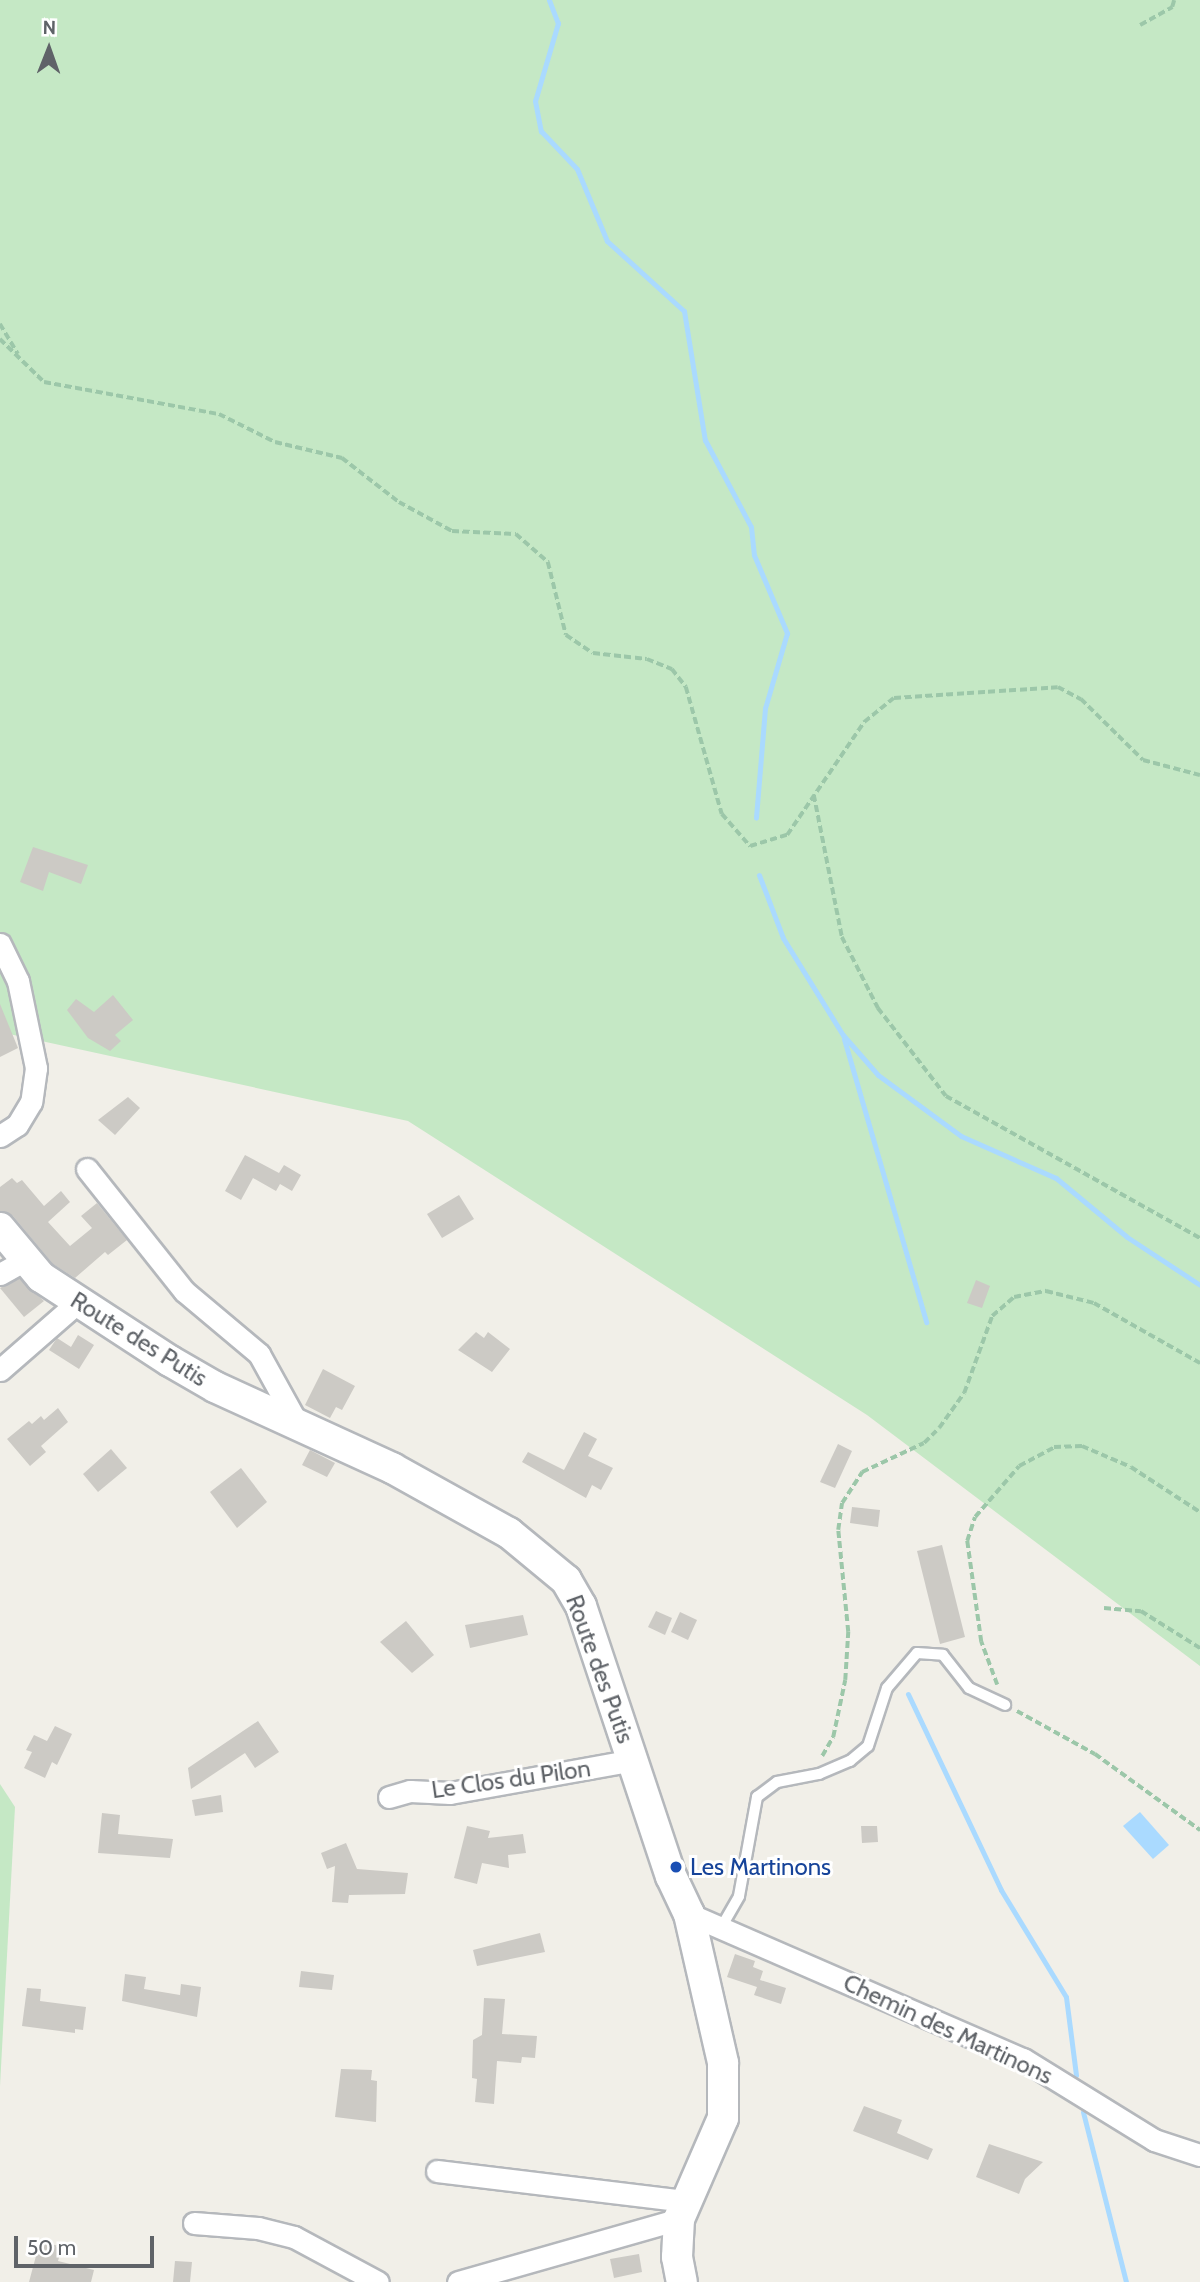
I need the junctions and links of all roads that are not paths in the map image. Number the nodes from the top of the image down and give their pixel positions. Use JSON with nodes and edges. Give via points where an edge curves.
{"nodes":[{"id":1,"x":0,"y":944,"type":"edge"},
{"id":2,"x":0,"y":1136,"type":"edge"},
{"id":3,"x":87,"y":1169,"type":"dead end"},
{"id":4,"x":0,"y":1228,"type":"edge"},
{"id":5,"x":12,"y":1267,"type":"edge"},
{"id":6,"x":79,"y":1301,"type":"junction"},
{"id":7,"x":0,"y":1370,"type":"edge"},
{"id":8,"x":296,"y":1421,"type":"junction"},
{"id":9,"x":1005,"y":1705,"type":"road end"},
{"id":10,"x":633,"y":1760,"type":"junction"},
{"id":11,"x":389,"y":1797,"type":"dead end"},
{"id":12,"x":689,"y":1914,"type":"junction"},
{"id":13,"x":722,"y":1926,"type":"junction"},
{"id":14,"x":1200,"y":2155,"type":"edge"},
{"id":15,"x":437,"y":2171,"type":"dead end"},
{"id":16,"x":683,"y":2210,"type":"junction"},
{"id":17,"x":194,"y":2223,"type":"dead end"},
{"id":18,"x":378,"y":2282,"type":"edge"},
{"id":19,"x":457,"y":2282,"type":"edge"},
{"id":20,"x":682,"y":2282,"type":"edge"}],
"edges":[{"from":1,"to":2,"type":"street","via":[[18,981],[36,1068],[31,1102],[17,1125]]},
{"from":3,"to":8,"type":"street","via":[[184,1292],[259,1354]]},
{"from":4,"to":5,"type":"street","name":"Route des Putis"},
{"from":5,"to":6,"type":"street","name":"Route des Putis","via":[[41,1277]]},
{"from":6,"to":7,"type":"street"},
{"from":6,"to":8,"type":"street","name":"Route des Putis","via":[[215,1387]]},
{"from":8,"to":10,"type":"street","name":"Route des Putis","via":[[509,1533],[566,1580],[581,1606]]},
{"from":9,"to":13,"type":"lane","via":[[969,1688],[943,1655],[917,1653],[887,1688],[868,1746],[850,1761],[811,1776],[777,1782],[757,1797],[739,1896]]},
{"from":10,"to":11,"type":"street","name":"Le Clos du Pilon","via":[[450,1793],[410,1791]]},
{"from":10,"to":12,"type":"street","name":"Route des Putis","via":[[671,1876]]},
{"from":12,"to":13,"type":"street","name":"Chemin des Martinons"},
{"from":12,"to":16,"type":"street","name":"Route des Putis","via":[[723,2063],[726,2096],[723,2118]]},
{"from":13,"to":14,"type":"street","name":"Chemin des Martinons","via":[[1023,2059],[1154,2140]]},
{"from":15,"to":16,"type":"street"},
{"from":16,"to":19,"type":"street"},
{"from":16,"to":20,"type":"street","name":"Route des Putis","via":[[677,2257]]},
{"from":17,"to":18,"type":"street","via":[[258,2228],[294,2237]]}]}
